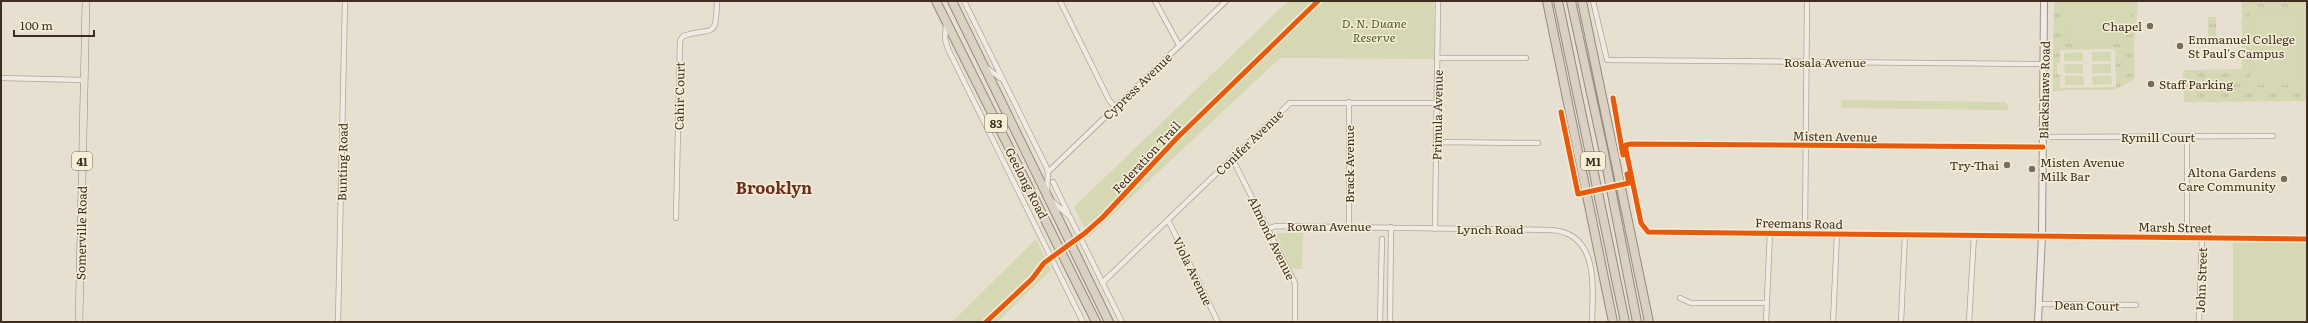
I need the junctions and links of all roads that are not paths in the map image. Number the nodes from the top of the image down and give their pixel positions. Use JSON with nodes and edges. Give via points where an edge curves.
{"nodes":[{"id":1,"x":86,"y":1,"type":"edge"},
{"id":2,"x":344,"y":1,"type":"edge"},
{"id":3,"x":717,"y":1,"type":"edge"},
{"id":4,"x":936,"y":1,"type":"edge"},
{"id":5,"x":952,"y":1,"type":"edge"},
{"id":6,"x":964,"y":1,"type":"edge"},
{"id":7,"x":1060,"y":1,"type":"edge"},
{"id":8,"x":1155,"y":1,"type":"edge"},
{"id":9,"x":1226,"y":1,"type":"edge"},
{"id":10,"x":1438,"y":1,"type":"edge"},
{"id":11,"x":1547,"y":1,"type":"edge"},
{"id":12,"x":1558,"y":1,"type":"edge"},
{"id":13,"x":1571,"y":1,"type":"edge"},
{"id":14,"x":1582,"y":1,"type":"edge"},
{"id":15,"x":1587,"y":1,"type":"edge"},
{"id":16,"x":1593,"y":1,"type":"edge"},
{"id":17,"x":1807,"y":1,"type":"edge"},
{"id":18,"x":2044,"y":1,"type":"edge"},
{"id":19,"x":946,"y":21,"type":"junction"},
{"id":20,"x":1179,"y":45,"type":"junction"},
{"id":21,"x":1437,"y":58,"type":"junction"},
{"id":22,"x":1526,"y":58,"type":"dead end"},
{"id":23,"x":1806,"y":62,"type":"junction"},
{"id":24,"x":2044,"y":64,"type":"junction"},
{"id":25,"x":985,"y":67,"type":"junction"},
{"id":26,"x":1598,"y":75,"type":"junction"},
{"id":27,"x":1,"y":78,"type":"edge"},
{"id":28,"x":1002,"y":79,"type":"junction"},
{"id":29,"x":84,"y":80,"type":"junction"},
{"id":30,"x":1349,"y":102,"type":"junction"},
{"id":31,"x":1436,"y":103,"type":"junction"},
{"id":32,"x":1116,"y":107,"type":"junction"},
{"id":33,"x":2187,"y":136,"type":"junction"},
{"id":34,"x":2274,"y":136,"type":"dead end"},
{"id":35,"x":2043,"y":137,"type":"junction"},
{"id":36,"x":1436,"y":142,"type":"junction"},
{"id":37,"x":1538,"y":143,"type":"dead end"},
{"id":38,"x":1626,"y":145,"type":"joint"},
{"id":39,"x":1805,"y":146,"type":"junction"},
{"id":40,"x":2043,"y":147,"type":"junction"},
{"id":41,"x":1232,"y":158,"type":"junction"},
{"id":42,"x":1048,"y":172,"type":"junction"},
{"id":43,"x":1053,"y":182,"type":"dead end"},
{"id":44,"x":1048,"y":196,"type":"junction"},
{"id":45,"x":1070,"y":217,"type":"junction"},
{"id":46,"x":676,"y":218,"type":"dead end"},
{"id":47,"x":1168,"y":220,"type":"junction"},
{"id":48,"x":1349,"y":226,"type":"junction"},
{"id":49,"x":1391,"y":227,"type":"junction"},
{"id":50,"x":1267,"y":229,"type":"junction"},
{"id":51,"x":1435,"y":229,"type":"junction"},
{"id":52,"x":1770,"y":233,"type":"junction"},
{"id":53,"x":1805,"y":233,"type":"junction"},
{"id":54,"x":1837,"y":234,"type":"junction"},
{"id":55,"x":1905,"y":234,"type":"junction"},
{"id":56,"x":1974,"y":235,"type":"junction"},
{"id":57,"x":2042,"y":235,"type":"junction"},
{"id":58,"x":2186,"y":237,"type":"junction"},
{"id":59,"x":2202,"y":237,"type":"junction"},
{"id":60,"x":1382,"y":239,"type":"dead end"},
{"id":61,"x":2307,"y":239,"type":"edge"},
{"id":62,"x":1381,"y":274,"type":"junction"},
{"id":63,"x":1391,"y":275,"type":"junction"},
{"id":64,"x":1102,"y":283,"type":"junction"},
{"id":65,"x":1680,"y":298,"type":"dead end"},
{"id":66,"x":1767,"y":303,"type":"junction"},
{"id":67,"x":2039,"y":304,"type":"junction"},
{"id":68,"x":2136,"y":305,"type":"dead end"},
{"id":69,"x":79,"y":322,"type":"edge"},
{"id":70,"x":338,"y":322,"type":"edge"},
{"id":71,"x":1083,"y":322,"type":"edge"},
{"id":72,"x":1096,"y":322,"type":"edge"},
{"id":73,"x":1109,"y":322,"type":"edge"},
{"id":74,"x":1122,"y":322,"type":"edge"},
{"id":75,"x":1218,"y":322,"type":"edge"},
{"id":76,"x":1295,"y":322,"type":"edge"},
{"id":77,"x":1380,"y":322,"type":"edge"},
{"id":78,"x":1390,"y":322,"type":"edge"},
{"id":79,"x":1592,"y":322,"type":"edge"},
{"id":80,"x":1613,"y":322,"type":"edge"},
{"id":81,"x":1625,"y":322,"type":"edge"},
{"id":82,"x":1637,"y":322,"type":"edge"},
{"id":83,"x":1649,"y":322,"type":"edge"},
{"id":84,"x":1766,"y":322,"type":"edge"},
{"id":85,"x":1833,"y":322,"type":"edge"},
{"id":86,"x":1901,"y":322,"type":"edge"},
{"id":87,"x":1969,"y":322,"type":"edge"},
{"id":88,"x":2038,"y":322,"type":"edge"},
{"id":89,"x":2200,"y":322,"type":"edge"}],
"edges":[{"from":1,"to":29,"type":"main road","name":"Somerville Road","number":"41"},
{"from":2,"to":70,"type":"street","name":"Bunting Road"},
{"from":3,"to":46,"type":"street","name":"Cahir Court","via":[[717,24],[714,29],[683,36],[680,41]]},
{"from":4,"to":19,"type":"highway","name":"Geelong Road","number":"83"},
{"from":5,"to":25,"type":"highway","name":"Geelong Road","number":"83"},
{"from":6,"to":28,"type":"street"},
{"from":7,"to":32,"type":"street","via":[[1106,95]]},
{"from":8,"to":20,"type":"street"},
{"from":9,"to":20,"type":"street","name":"Cypress Avenue"},
{"from":10,"to":21,"type":"street","name":"Primula Avenue"},
{"from":11,"to":80,"type":"highway","number":"M1"},
{"from":12,"to":81,"type":"highway","number":"M1"},
{"from":13,"to":82,"type":"highway","number":"M1"},
{"from":14,"to":26,"type":"highway","number":"M1"},
{"from":15,"to":26,"type":"highway"},
{"from":16,"to":23,"type":"street","name":"Rosala Avenue","via":[[1607,60]]},
{"from":17,"to":23,"type":"street"},
{"from":18,"to":24,"type":"main road","name":"Blackshaws Road"},
{"from":19,"to":71,"type":"street","via":[[945,39],[948,48]]},
{"from":19,"to":72,"type":"highway","name":"Geelong Road","number":"83"},
{"from":20,"to":32,"type":"street","name":"Cypress Avenue"},
{"from":21,"to":22,"type":"street"},
{"from":21,"to":31,"type":"street","name":"Primula Avenue"},
{"from":23,"to":24,"type":"street","name":"Rosala Avenue"},
{"from":23,"to":39,"type":"street"},
{"from":24,"to":35,"type":"main road","name":"Blackshaws Road"},
{"from":25,"to":28,"type":"street"},
{"from":25,"to":44,"type":"highway","name":"Geelong Road","number":"83"},
{"from":26,"to":83,"type":"highway","number":"M1"},
{"from":27,"to":29,"type":"street"},
{"from":28,"to":42,"type":"street"},
{"from":29,"to":69,"type":"main road","name":"Somerville Road","number":"41"},
{"from":30,"to":31,"type":"street","name":"Conifer Avenue"},
{"from":30,"to":41,"type":"street","name":"Conifer Avenue","via":[[1290,103]]},
{"from":30,"to":48,"type":"street","name":"Brack Avenue"},
{"from":31,"to":36,"type":"street","name":"Primula Avenue"},
{"from":32,"to":42,"type":"street","name":"Cypress Avenue"},
{"from":33,"to":34,"type":"street","name":"Rymill Court"},
{"from":33,"to":35,"type":"street","name":"Rymill Court"},
{"from":33,"to":58,"type":"street"},
{"from":35,"to":40,"type":"main road","name":"Blackshaws Road"},
{"from":36,"to":37,"type":"street"},
{"from":36,"to":51,"type":"street","name":"Primula Avenue"},
{"from":38,"to":39,"type":"street","name":"Misten Avenue"},
{"from":38,"to":52,"type":"street","name":"Freemans Road","via":[[1641,224],[1645,230]]},
{"from":39,"to":40,"type":"street","name":"Misten Avenue"},
{"from":39,"to":53,"type":"street"},
{"from":40,"to":57,"type":"main road","name":"Blackshaws Road"},
{"from":41,"to":47,"type":"street","name":"Conifer Avenue"},
{"from":41,"to":50,"type":"street","name":"Almond Avenue"},
{"from":42,"to":44,"type":"street"},
{"from":43,"to":45,"type":"street"},
{"from":44,"to":45,"type":"street"},
{"from":44,"to":73,"type":"highway","name":"Geelong Road","number":"83"},
{"from":45,"to":64,"type":"street"},
{"from":47,"to":64,"type":"street","name":"Conifer Avenue"},
{"from":47,"to":75,"type":"street","name":"Viola Avenue"},
{"from":48,"to":49,"type":"street","name":"Rowan Avenue"},
{"from":48,"to":50,"type":"street","name":"Rowan Avenue","via":[[1276,226]]},
{"from":49,"to":51,"type":"street","name":"Lynch Road"},
{"from":49,"to":63,"type":"street"},
{"from":50,"to":76,"type":"street","name":"Almond Avenue","via":[[1295,283]]},
{"from":51,"to":79,"type":"street","name":"Lynch Road","via":[[1558,230],[1573,235],[1584,246],[1591,274]]},
{"from":52,"to":53,"type":"street","name":"Freemans Road"},
{"from":52,"to":66,"type":"street"},
{"from":53,"to":54,"type":"street","name":"Freemans Road"},
{"from":54,"to":55,"type":"street","name":"Freemans Road"},
{"from":54,"to":85,"type":"street"},
{"from":55,"to":56,"type":"street","name":"Freemans Road"},
{"from":55,"to":86,"type":"street"},
{"from":56,"to":57,"type":"street","name":"Freemans Road"},
{"from":56,"to":87,"type":"street"},
{"from":57,"to":58,"type":"street","name":"Marsh Street"},
{"from":57,"to":67,"type":"main road","name":"Blackshaws Road"},
{"from":58,"to":59,"type":"street","name":"Marsh Street"},
{"from":59,"to":61,"type":"street","name":"Marsh Street"},
{"from":59,"to":89,"type":"street","name":"John Street"},
{"from":60,"to":62,"type":"street"},
{"from":62,"to":63,"type":"street"},
{"from":62,"to":77,"type":"street"},
{"from":63,"to":78,"type":"street"},
{"from":64,"to":74,"type":"street"},
{"from":65,"to":66,"type":"street","via":[[1691,303]]},
{"from":66,"to":84,"type":"street"},
{"from":67,"to":68,"type":"street","name":"Dean Court"},
{"from":67,"to":88,"type":"main road","name":"Blackshaws Road"}]}
